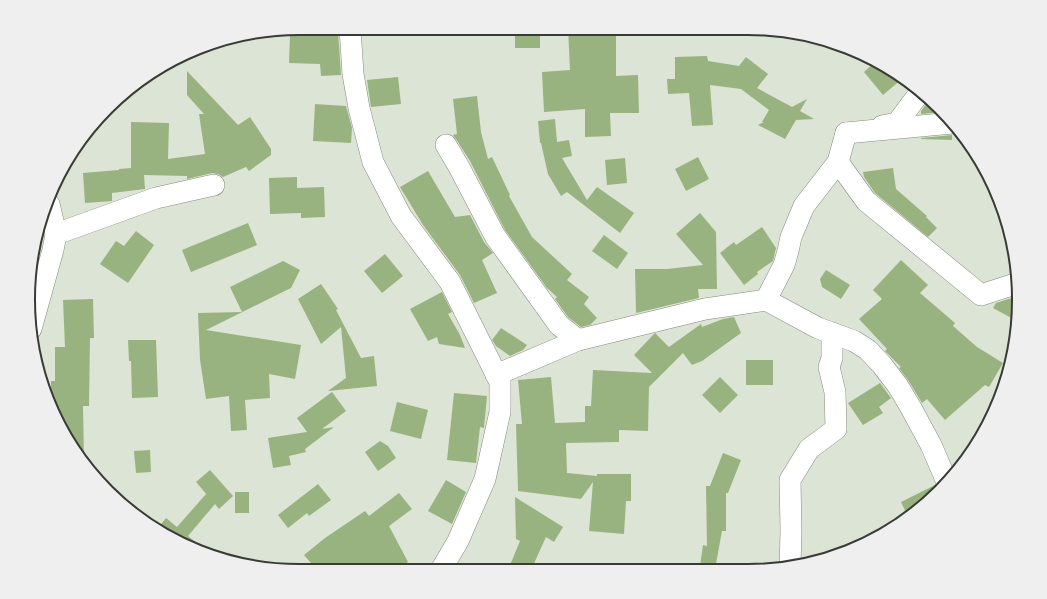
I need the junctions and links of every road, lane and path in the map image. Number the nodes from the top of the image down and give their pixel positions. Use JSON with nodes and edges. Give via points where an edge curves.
{"nodes":[{"id":1,"x":350,"y":35,"type":"edge"},
{"id":2,"x":917,"y":97,"type":"edge"},
{"id":3,"x":945,"y":124,"type":"edge"},
{"id":4,"x":846,"y":133,"type":"junction"},
{"id":5,"x":446,"y":145,"type":"dead end"},
{"id":6,"x":838,"y":162,"type":"junction"},
{"id":7,"x":214,"y":185,"type":"dead end"},
{"id":8,"x":50,"y":210,"type":"edge"},
{"id":9,"x":56,"y":234,"type":"junction"},
{"id":10,"x":1011,"y":285,"type":"edge"},
{"id":11,"x":766,"y":300,"type":"junction"},
{"id":12,"x":36,"y":312,"type":"edge"},
{"id":13,"x":832,"y":333,"type":"junction"},
{"id":14,"x":578,"y":340,"type":"junction"},
{"id":15,"x":496,"y":375,"type":"junction"},
{"id":16,"x":944,"y":476,"type":"edge"},
{"id":17,"x":790,"y":561,"type":"edge"},
{"id":18,"x":445,"y":564,"type":"edge"}],
"edges":[{"from":1,"to":15,"type":"street","via":[[353,74],[359,108],[373,162],[401,216],[450,282]]},
{"from":2,"to":4,"type":"street","via":[[897,123]]},
{"from":3,"to":4,"type":"street"},
{"from":4,"to":6,"type":"street"},
{"from":5,"to":14,"type":"street","via":[[495,236],[558,325]]},
{"from":6,"to":10,"type":"street","via":[[866,201],[981,295]]},
{"from":6,"to":11,"type":"street","via":[[804,206],[791,237],[784,265]]},
{"from":7,"to":9,"type":"street","via":[[156,198]]},
{"from":8,"to":9,"type":"street"},
{"from":9,"to":12,"type":"street"},
{"from":11,"to":13,"type":"street"},
{"from":11,"to":14,"type":"street","via":[[705,309]]},
{"from":13,"to":16,"type":"street","via":[[854,341],[868,350],[882,365],[918,420]]},
{"from":13,"to":17,"type":"street","via":[[832,358],[829,367],[835,392],[836,429],[809,449],[790,480]]},
{"from":14,"to":15,"type":"street"},
{"from":15,"to":18,"type":"street","via":[[500,382],[500,412],[485,479],[458,541]]}]}
